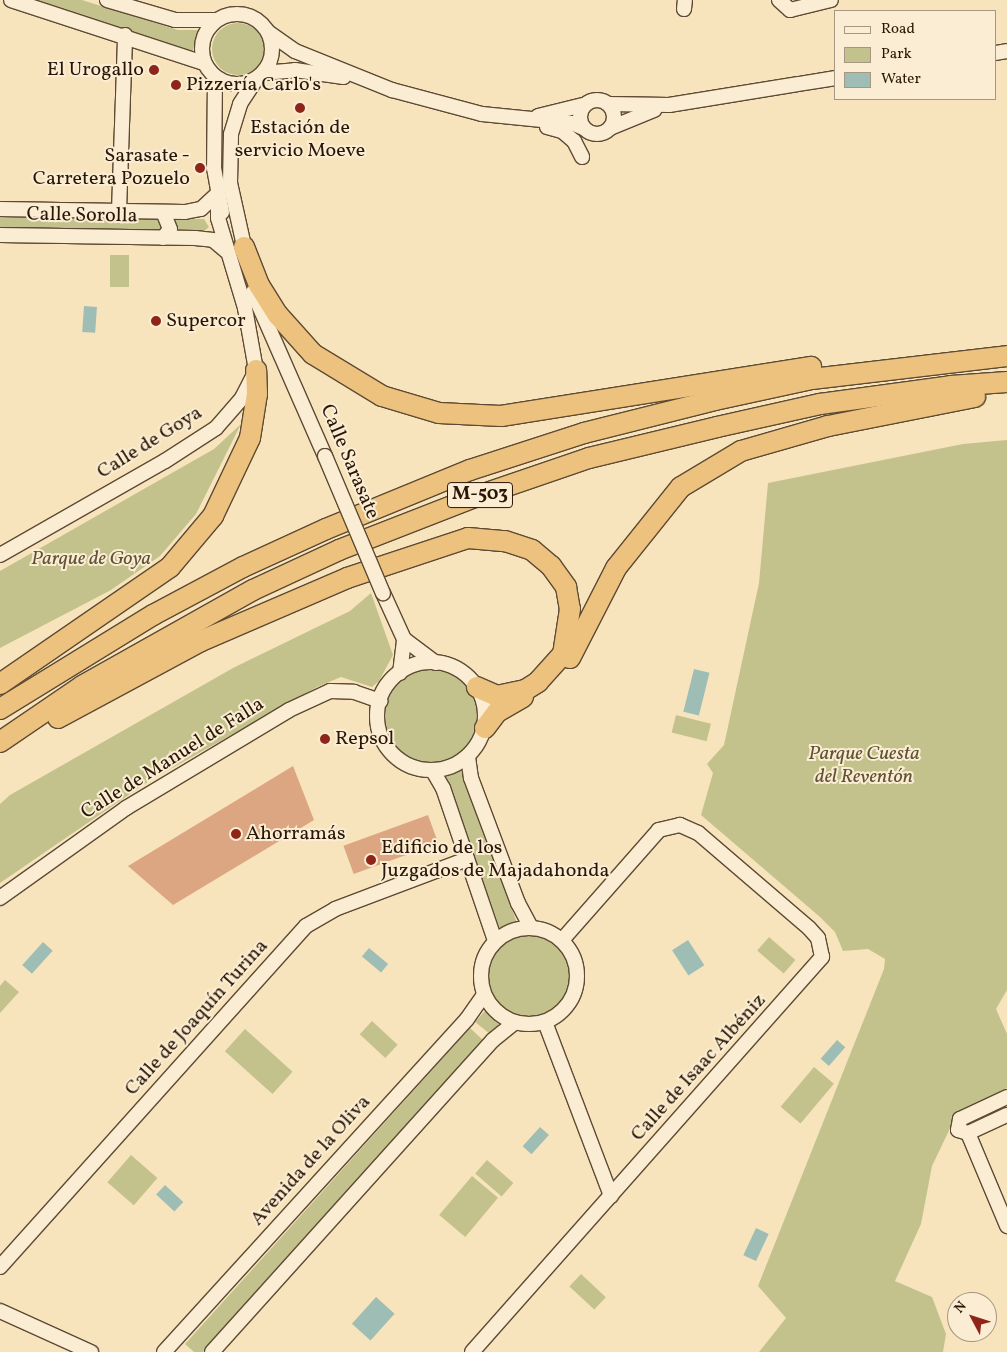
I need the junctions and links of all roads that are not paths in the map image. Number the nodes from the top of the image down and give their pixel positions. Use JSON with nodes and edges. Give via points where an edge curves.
{"nodes":[{"id":1,"x":11,"y":0,"type":"edge"},
{"id":2,"x":107,"y":0,"type":"edge"},
{"id":3,"x":778,"y":0,"type":"edge"},
{"id":4,"x":831,"y":0,"type":"edge"},
{"id":5,"x":216,"y":20,"type":"junction"},
{"id":6,"x":268,"y":32,"type":"junction"},
{"id":7,"x":125,"y":35,"type":"junction"},
{"id":8,"x":204,"y":63,"type":"junction"},
{"id":9,"x":260,"y":76,"type":"junction"},
{"id":10,"x":215,"y":78,"type":"junction"},
{"id":11,"x":834,"y":78,"type":"edge"},
{"id":12,"x":356,"y":79,"type":"junction"},
{"id":13,"x":608,"y":104,"type":"junction"},
{"id":14,"x":583,"y":105,"type":"junction"},
{"id":15,"x":668,"y":105,"type":"junction"},
{"id":16,"x":522,"y":120,"type":"junction"},
{"id":17,"x":610,"y":128,"type":"junction"},
{"id":18,"x":584,"y":129,"type":"junction"},
{"id":19,"x":217,"y":199,"type":"junction"},
{"id":20,"x":0,"y":209,"type":"edge"},
{"id":21,"x":119,"y":211,"type":"junction"},
{"id":22,"x":164,"y":212,"type":"junction"},
{"id":23,"x":0,"y":235,"type":"edge"},
{"id":24,"x":163,"y":238,"type":"junction"},
{"id":25,"x":235,"y":249,"type":"junction"},
{"id":26,"x":259,"y":301,"type":"junction"},
{"id":27,"x":1007,"y":356,"type":"edge"},
{"id":28,"x":936,"y":361,"type":"junction"},
{"id":29,"x":256,"y":370,"type":"junction"},
{"id":30,"x":1007,"y":382,"type":"edge"},
{"id":31,"x":1007,"y":393,"type":"edge"},
{"id":32,"x":0,"y":555,"type":"edge"},
{"id":33,"x":404,"y":639,"type":"junction"},
{"id":34,"x":436,"y":662,"type":"junction"},
{"id":35,"x":400,"y":673,"type":"junction"},
{"id":36,"x":0,"y":684,"type":"edge"},
{"id":37,"x":477,"y":687,"type":"junction"},
{"id":38,"x":380,"y":701,"type":"junction"},
{"id":39,"x":0,"y":709,"type":"edge"},
{"id":40,"x":484,"y":728,"type":"junction"},
{"id":41,"x":0,"y":742,"type":"edge"},
{"id":42,"x":0,"y":751,"type":"edge"},
{"id":43,"x":468,"y":757,"type":"junction"},
{"id":44,"x":433,"y":771,"type":"junction"},
{"id":45,"x":468,"y":859,"type":"junction"},
{"id":46,"x":0,"y":898,"type":"edge"},
{"id":47,"x":531,"y":927,"type":"junction"},
{"id":48,"x":562,"y":940,"type":"junction"},
{"id":49,"x":495,"y":941,"type":"junction"},
{"id":50,"x":484,"y":995,"type":"junction"},
{"id":51,"x":514,"y":1022,"type":"junction"},
{"id":52,"x":545,"y":1022,"type":"junction"},
{"id":53,"x":1007,"y":1096,"type":"edge"},
{"id":54,"x":1007,"y":1116,"type":"edge"},
{"id":55,"x":968,"y":1133,"type":"junction"},
{"id":56,"x":612,"y":1196,"type":"junction"},
{"id":57,"x":1007,"y":1226,"type":"edge"},
{"id":58,"x":0,"y":1267,"type":"edge"},
{"id":59,"x":0,"y":1311,"type":"edge"},
{"id":60,"x":91,"y":1352,"type":"edge"},
{"id":61,"x":164,"y":1352,"type":"edge"},
{"id":62,"x":212,"y":1352,"type":"edge"},
{"id":63,"x":472,"y":1352,"type":"edge"}],
"edges":[{"from":1,"to":7,"type":"street"},
{"from":2,"to":5,"type":"street","via":[[175,20]]},
{"from":3,"to":4,"type":"street","via":[[790,10]]},
{"from":5,"to":6,"type":"street","via":[[244,14]]},
{"from":5,"to":8,"type":"street","via":[[202,39]]},
{"from":6,"to":9,"type":"street","via":[[272,53]]},
{"from":6,"to":12,"type":"street","via":[[295,51]]},
{"from":7,"to":8,"type":"street"},
{"from":7,"to":21,"type":"street"},
{"from":8,"to":10,"type":"street"},
{"from":9,"to":10,"type":"street","via":[[236,85]]},
{"from":9,"to":12,"type":"street","via":[[295,70]]},
{"from":9,"to":25,"type":"street","name":"Calle Sarasate","via":[[237,111],[230,134]]},
{"from":10,"to":19,"type":"street","name":"Calle Sarasate"},
{"from":11,"to":15,"type":"street"},
{"from":12,"to":16,"type":"street","via":[[427,100]]},
{"from":13,"to":14,"type":"street","via":[[598,99]]},
{"from":13,"to":15,"type":"street"},
{"from":13,"to":17,"type":"street","via":[[614,118]]},
{"from":14,"to":16,"type":"street"},
{"from":14,"to":18,"type":"street","via":[[579,114]]},
{"from":15,"to":17,"type":"street"},
{"from":16,"to":18,"type":"street","via":[[572,123]]},
{"from":16,"to":18,"type":"street","via":[[562,131],[574,141],[582,157]]},
{"from":17,"to":18,"type":"street","via":[[599,134]]},
{"from":19,"to":22,"type":"street","name":"Calle Sorolla","via":[[201,209]]},
{"from":19,"to":25,"type":"street"},
{"from":19,"to":26,"type":"street","name":"Calle Sarasate","via":[[236,257]]},
{"from":20,"to":21,"type":"street","name":"Calle Sorolla"},
{"from":21,"to":22,"type":"street","name":"Calle Sorolla"},
{"from":22,"to":24,"type":"street","name":"Calle Sorolla","via":[[170,228]]},
{"from":23,"to":24,"type":"street","name":"Calle Sorolla"},
{"from":24,"to":25,"type":"street","name":"Calle Sorolla","via":[[213,240]]},
{"from":25,"to":26,"type":"street","name":"Calle Sarasate"},
{"from":25,"to":28,"type":"highway","number":"M-503","via":[[278,315],[314,354],[382,396],[439,414],[501,416],[838,364]]},
{"from":25,"to":29,"type":"street"},
{"from":26,"to":33,"type":"street","name":"Calle Sarasate","bridge":true},
{"from":27,"to":28,"type":"highway","number":"M-503"},
{"from":28,"to":39,"type":"highway","number":"M-503","via":[[812,379],[715,400],[584,434],[470,470],[326,528],[243,567],[121,633]]},
{"from":29,"to":32,"type":"street","name":"Calle de Goya","via":[[242,398],[216,428]]},
{"from":29,"to":36,"type":"highway","via":[[257,394],[250,438],[212,516],[170,567]]},
{"from":30,"to":41,"type":"highway","number":"M-503","via":[[951,386],[764,416],[589,458],[475,497],[339,550],[253,590],[82,686]]},
{"from":31,"to":40,"type":"highway","via":[[950,400],[828,426],[741,450],[681,487],[616,568],[569,660],[542,687],[497,712]]},
{"from":33,"to":34,"type":"street","name":"Calle Sarasate"},
{"from":33,"to":35,"type":"street"},
{"from":34,"to":35,"type":"street","via":[[411,666]]},
{"from":34,"to":37,"type":"street","via":[[459,670]]},
{"from":35,"to":38,"type":"street"},
{"from":37,"to":40,"type":"street","via":[[485,706]]},
{"from":37,"to":42,"type":"highway","via":[[497,696],[525,690],[538,682],[562,654],[570,609],[566,587],[551,566],[532,550],[505,541],[468,538],[426,549],[347,578],[201,642],[87,700]]},
{"from":38,"to":44,"type":"street","via":[[378,725],[388,749],[400,761]]},
{"from":38,"to":46,"type":"street","name":"Calle de Manuel de Falla","via":[[354,692],[330,691],[289,710],[126,808]]},
{"from":40,"to":43,"type":"street"},
{"from":43,"to":44,"type":"street","via":[[452,767]]},
{"from":43,"to":47,"type":"street","via":[[471,778],[518,903]]},
{"from":44,"to":45,"type":"street"},
{"from":45,"to":49,"type":"street"},
{"from":45,"to":58,"type":"street","name":"Calle de Joaquín Turina","via":[[336,909],[306,926]]},
{"from":47,"to":48,"type":"street","via":[[548,931]]},
{"from":47,"to":49,"type":"street","via":[[506,933]]},
{"from":48,"to":52,"type":"street","via":[[572,953],[576,986],[570,1001]]},
{"from":48,"to":56,"type":"street","name":"Calle de Isaac Albéniz","via":[[659,830],[680,825],[698,833],[809,928],[818,938],[822,957]]},
{"from":49,"to":50,"type":"street","via":[[481,966]]},
{"from":50,"to":51,"type":"street","via":[[491,1007]]},
{"from":50,"to":61,"type":"street","name":"Avenida de la Oliva","via":[[467,1019]]},
{"from":51,"to":52,"type":"street"},
{"from":51,"to":62,"type":"street","via":[[493,1040]]},
{"from":52,"to":56,"type":"street"},
{"from":53,"to":55,"type":"street","via":[[960,1118],[958,1130]]},
{"from":54,"to":55,"type":"street"},
{"from":55,"to":57,"type":"street"},
{"from":56,"to":63,"type":"street","name":"Calle de Isaac Albéniz"},
{"from":59,"to":60,"type":"street"}]}
